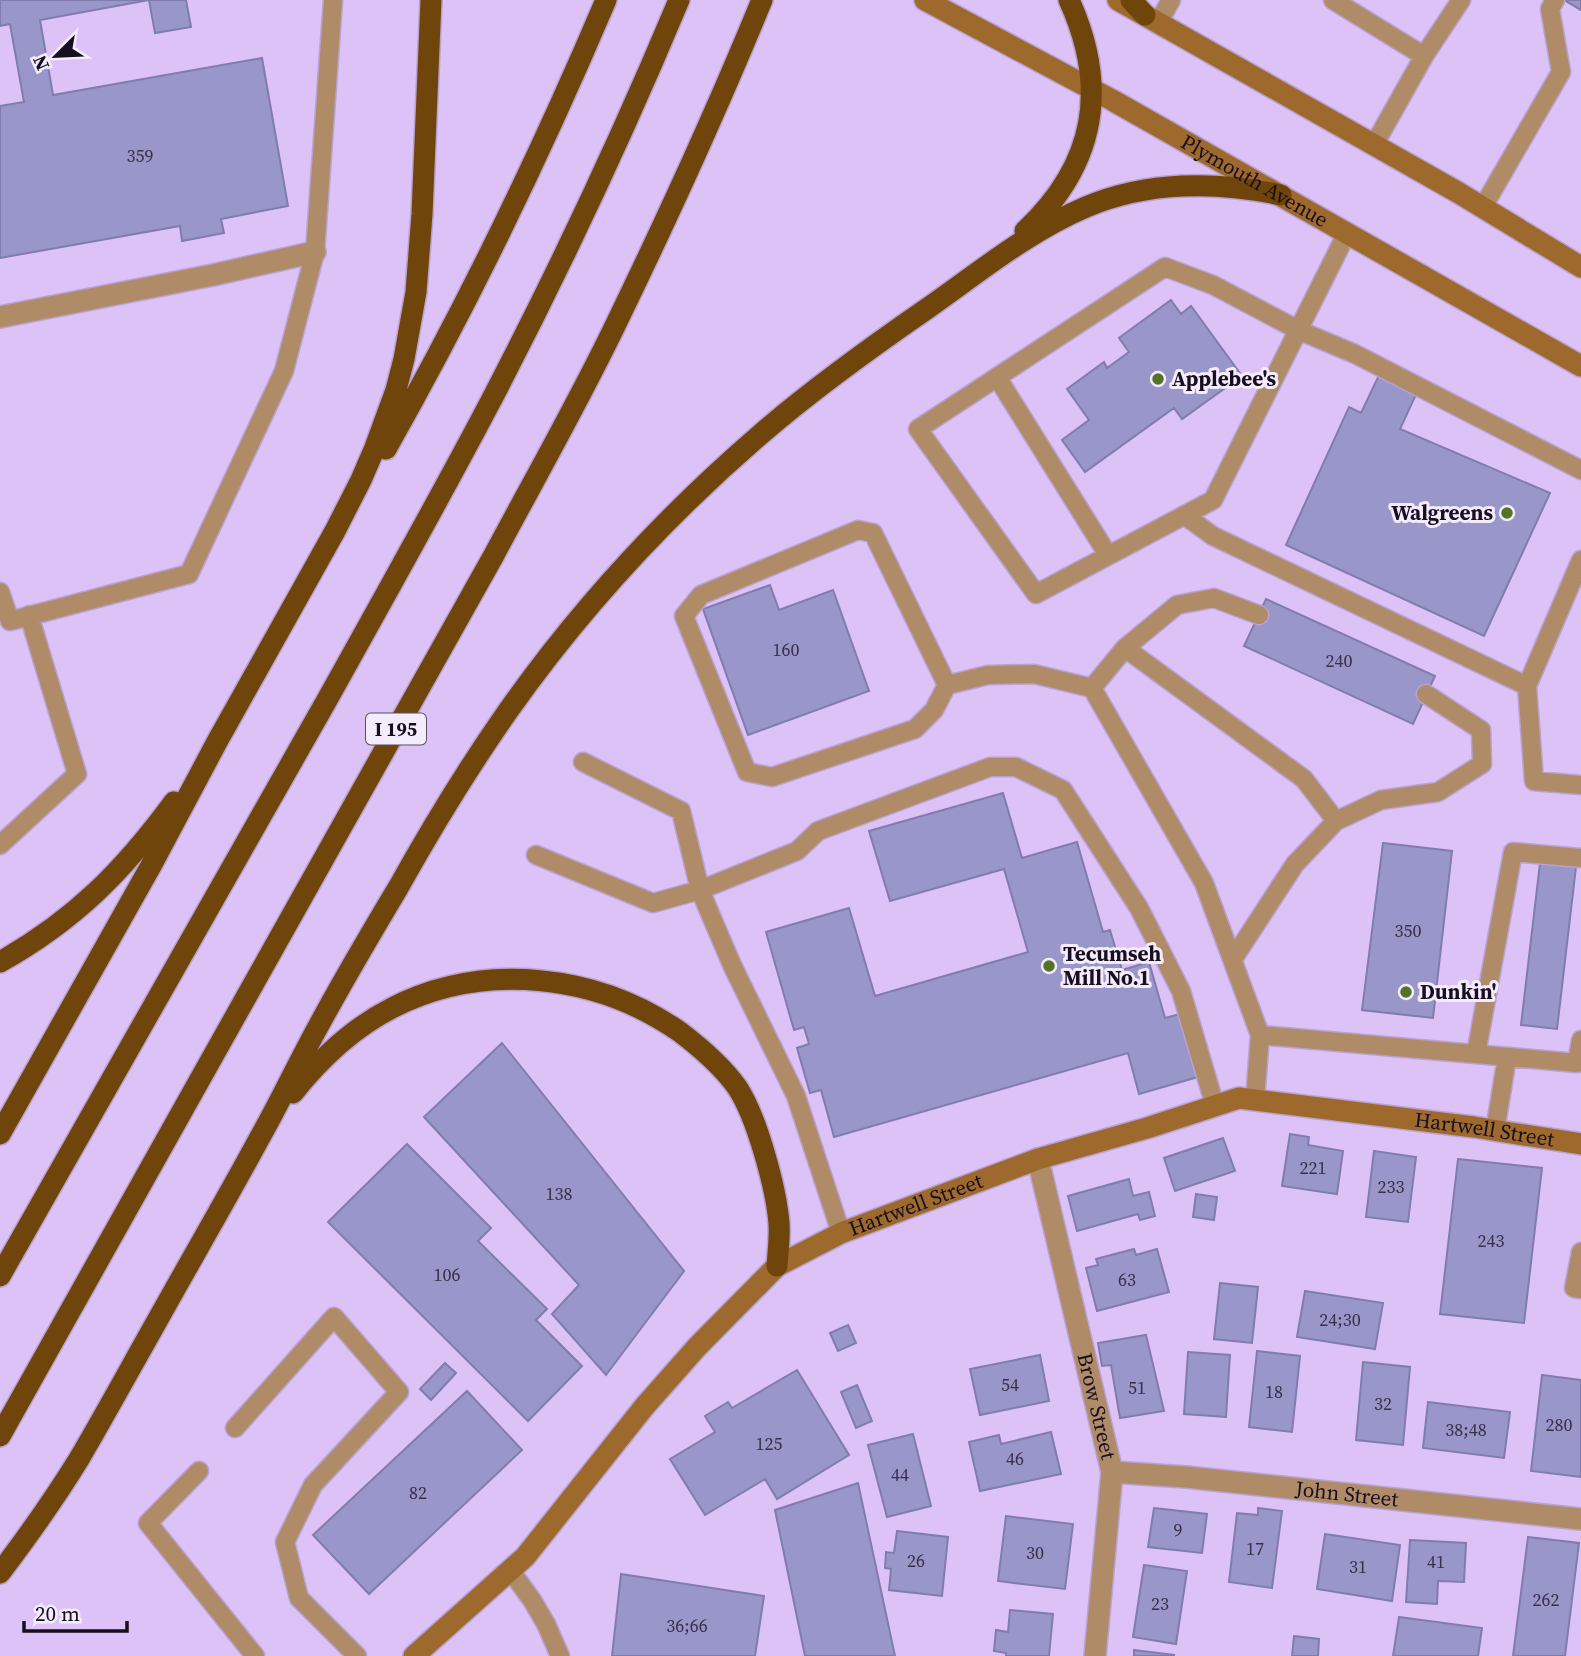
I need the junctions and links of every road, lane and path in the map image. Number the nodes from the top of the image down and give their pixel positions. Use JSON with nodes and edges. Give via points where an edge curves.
{"nodes":[{"id":1,"x":333,"y":0,"type":"edge"},
{"id":2,"x":431,"y":0,"type":"edge"},
{"id":3,"x":606,"y":0,"type":"edge"},
{"id":4,"x":679,"y":0,"type":"edge"},
{"id":5,"x":925,"y":0,"type":"edge"},
{"id":6,"x":1069,"y":0,"type":"edge"},
{"id":7,"x":1118,"y":0,"type":"edge"},
{"id":8,"x":1171,"y":0,"type":"edge"},
{"id":9,"x":1333,"y":0,"type":"edge"},
{"id":10,"x":1461,"y":0,"type":"edge"},
{"id":11,"x":1555,"y":0,"type":"edge"},
{"id":12,"x":760,"y":3,"type":"edge"},
{"id":13,"x":1145,"y":13,"type":"edge"},
{"id":14,"x":1423,"y":56,"type":"junction"},
{"id":15,"x":1091,"y":89,"type":"junction"},
{"id":16,"x":1374,"y":145,"type":"junction"},
{"id":17,"x":1281,"y":195,"type":"junction"},
{"id":18,"x":1483,"y":207,"type":"junction"},
{"id":19,"x":1347,"y":233,"type":"junction"},
{"id":20,"x":315,"y":252,"type":"junction"},
{"id":21,"x":1581,"y":267,"type":"edge"},
{"id":22,"x":982,"y":270,"type":"junction"},
{"id":23,"x":0,"y":317,"type":"edge"},
{"id":24,"x":1298,"y":330,"type":"junction"},
{"id":25,"x":1581,"y":366,"type":"edge"},
{"id":26,"x":997,"y":377,"type":"junction"},
{"id":27,"x":1581,"y":470,"type":"edge"},
{"id":28,"x":1184,"y":515,"type":"junction"},
{"id":29,"x":335,"y":531,"type":"junction"},
{"id":30,"x":1108,"y":555,"type":"junction"},
{"id":31,"x":1581,"y":560,"type":"edge"},
{"id":32,"x":0,"y":592,"type":"edge"},
{"id":33,"x":29,"y":615,"type":"junction"},
{"id":34,"x":1259,"y":615,"type":"dead end"},
{"id":35,"x":5,"y":623,"type":"edge"},
{"id":36,"x":1125,"y":648,"type":"junction"},
{"id":37,"x":947,"y":685,"type":"junction"},
{"id":38,"x":1527,"y":686,"type":"junction"},
{"id":39,"x":1092,"y":688,"type":"junction"},
{"id":40,"x":1426,"y":695,"type":"dead end"},
{"id":41,"x":218,"y":740,"type":"junction"},
{"id":42,"x":583,"y":762,"type":"dead end"},
{"id":43,"x":1581,"y":785,"type":"edge"},
{"id":44,"x":1336,"y":821,"type":"junction"},
{"id":45,"x":0,"y":845,"type":"edge"},
{"id":46,"x":536,"y":855,"type":"dead end"},
{"id":47,"x":1581,"y":858,"type":"edge"},
{"id":48,"x":700,"y":890,"type":"junction"},
{"id":49,"x":1233,"y":959,"type":"junction"},
{"id":50,"x":0,"y":962,"type":"edge"},
{"id":51,"x":1260,"y":1035,"type":"junction"},
{"id":52,"x":1581,"y":1040,"type":"edge"},
{"id":53,"x":1476,"y":1054,"type":"junction"},
{"id":54,"x":1507,"y":1057,"type":"junction"},
{"id":55,"x":1255,"y":1100,"type":"junction"},
{"id":56,"x":1215,"y":1106,"type":"junction"},
{"id":57,"x":1495,"y":1130,"type":"junction"},
{"id":58,"x":0,"y":1134,"type":"edge"},
{"id":59,"x":259,"y":1140,"type":"junction"},
{"id":60,"x":1581,"y":1144,"type":"edge"},
{"id":61,"x":1038,"y":1159,"type":"junction"},
{"id":62,"x":841,"y":1233,"type":"junction"},
{"id":63,"x":1581,"y":1252,"type":"edge"},
{"id":64,"x":777,"y":1266,"type":"junction"},
{"id":65,"x":0,"y":1276,"type":"edge"},
{"id":66,"x":1581,"y":1289,"type":"edge"},
{"id":67,"x":235,"y":1428,"type":"dead end"},
{"id":68,"x":0,"y":1436,"type":"edge"},
{"id":69,"x":199,"y":1471,"type":"dead end"},
{"id":70,"x":1112,"y":1472,"type":"junction"},
{"id":71,"x":1581,"y":1519,"type":"edge"},
{"id":72,"x":510,"y":1570,"type":"junction"},
{"id":73,"x":0,"y":1573,"type":"edge"},
{"id":74,"x":255,"y":1656,"type":"edge"},
{"id":75,"x":357,"y":1656,"type":"edge"},
{"id":76,"x":414,"y":1656,"type":"edge"},
{"id":77,"x":560,"y":1656,"type":"edge"},
{"id":78,"x":1095,"y":1656,"type":"edge"}],
"edges":[{"from":1,"to":20,"type":"lane"},
{"from":2,"to":29,"type":"highway","via":[[421,236],[411,325],[385,422]]},
{"from":3,"to":29,"type":"highway","via":[[472,287],[408,409]]},
{"from":4,"to":65,"type":"highway","via":[[606,167],[496,391],[231,871]]},
{"from":5,"to":15,"type":"main road","name":"Plymouth Avenue"},
{"from":6,"to":15,"type":"highway","via":[[1084,38]]},
{"from":7,"to":13,"type":"main road"},
{"from":8,"to":13,"type":"lane"},
{"from":9,"to":14,"type":"lane"},
{"from":10,"to":14,"type":"lane"},
{"from":11,"to":18,"type":"lane","via":[[1550,9],[1562,72]]},
{"from":12,"to":68,"type":"highway","number":"I 195","via":[[666,219],[554,445]]},
{"from":13,"to":16,"type":"main road"},
{"from":14,"to":16,"type":"lane"},
{"from":15,"to":17,"type":"main road","name":"Plymouth Avenue"},
{"from":15,"to":22,"type":"highway","via":[[1087,137],[1066,182],[1034,223]]},
{"from":16,"to":18,"type":"main road"},
{"from":17,"to":19,"type":"main road","name":"Plymouth Avenue"},
{"from":17,"to":22,"type":"highway","via":[[1204,186],[1127,193],[1063,218]]},
{"from":18,"to":21,"type":"main road"},
{"from":19,"to":24,"type":"lane"},
{"from":19,"to":25,"type":"main road","name":"Plymouth Avenue"},
{"from":20,"to":23,"type":"street"},
{"from":20,"to":33,"type":"lane","via":[[284,371],[189,574]]},
{"from":22,"to":59,"type":"highway","via":[[859,356],[715,475],[547,659],[441,814],[317,1028]]},
{"from":24,"to":26,"type":"lane","via":[[1213,285],[1165,267]]},
{"from":24,"to":27,"type":"lane","via":[[1355,354]]},
{"from":24,"to":28,"type":"lane","via":[[1213,500]]},
{"from":26,"to":30,"type":"lane"},
{"from":26,"to":30,"type":"lane","via":[[918,429],[1035,594]]},
{"from":28,"to":30,"type":"lane"},
{"from":28,"to":38,"type":"lane","via":[[1213,536]]},
{"from":29,"to":41,"type":"highway"},
{"from":31,"to":38,"type":"lane"},
{"from":32,"to":35,"type":"lane"},
{"from":33,"to":35,"type":"lane"},
{"from":33,"to":45,"type":"lane","via":[[77,774]]},
{"from":34,"to":36,"type":"lane","via":[[1214,598],[1177,605]]},
{"from":36,"to":39,"type":"lane"},
{"from":36,"to":44,"type":"lane","via":[[1304,779]]},
{"from":37,"to":37,"type":"lane","via":[[873,533],[858,530],[701,595],[684,616],[747,772],[772,777],[915,729],[934,710]]},
{"from":37,"to":39,"type":"lane","via":[[988,675],[1034,674]]},
{"from":38,"to":43,"type":"lane","via":[[1534,781]]},
{"from":39,"to":49,"type":"lane","via":[[1204,883]]},
{"from":40,"to":44,"type":"lane","via":[[1481,730],[1482,764],[1438,792],[1381,800]]},
{"from":41,"to":50,"type":"highway","via":[[140,845],[92,897]]},
{"from":41,"to":58,"type":"highway"},
{"from":42,"to":48,"type":"lane","via":[[681,811]]},
{"from":44,"to":49,"type":"lane","via":[[1295,864]]},
{"from":46,"to":48,"type":"lane","via":[[653,903]]},
{"from":47,"to":53,"type":"lane","via":[[1513,852]]},
{"from":48,"to":56,"type":"lane","via":[[797,851],[818,831],[990,767],[1016,767],[1063,790],[1139,908],[1181,991]]},
{"from":48,"to":62,"type":"lane","via":[[796,1096]]},
{"from":49,"to":51,"type":"lane"},
{"from":51,"to":53,"type":"lane"},
{"from":51,"to":55,"type":"lane"},
{"from":52,"to":54,"type":"lane","via":[[1577,1063]]},
{"from":53,"to":54,"type":"lane"},
{"from":54,"to":57,"type":"lane"},
{"from":55,"to":56,"type":"main road","name":"Hartwell Street","via":[[1239,1098]]},
{"from":55,"to":57,"type":"main road","name":"Hartwell Street"},
{"from":56,"to":61,"type":"main road","name":"Hartwell Street"},
{"from":57,"to":60,"type":"main road","name":"Hartwell Street"},
{"from":59,"to":64,"type":"highway","via":[[319,1063],[357,1029],[393,1007],[483,981],[531,980],[583,987],[665,1023],[709,1056],[737,1088],[774,1191],[779,1227]]},
{"from":59,"to":73,"type":"highway","via":[[78,1461]]},
{"from":61,"to":62,"type":"main road","name":"Hartwell Street"},
{"from":61,"to":70,"type":"street","name":"Brow Street"},
{"from":62,"to":64,"type":"main road","name":"Hartwell Street"},
{"from":63,"to":66,"type":"lane","via":[[1574,1288]]},
{"from":64,"to":72,"type":"main road","name":"Hartwell Street","via":[[644,1407]]},
{"from":67,"to":75,"type":"lane","via":[[334,1317],[399,1392],[313,1485],[285,1542],[299,1598]]},
{"from":69,"to":74,"type":"lane","via":[[148,1523]]},
{"from":70,"to":71,"type":"street","name":"John Street"},
{"from":70,"to":78,"type":"street","name":"Brow Street"},
{"from":72,"to":76,"type":"main road","name":"Hartwell Street"},
{"from":72,"to":77,"type":"lane","via":[[537,1608]]}]}
